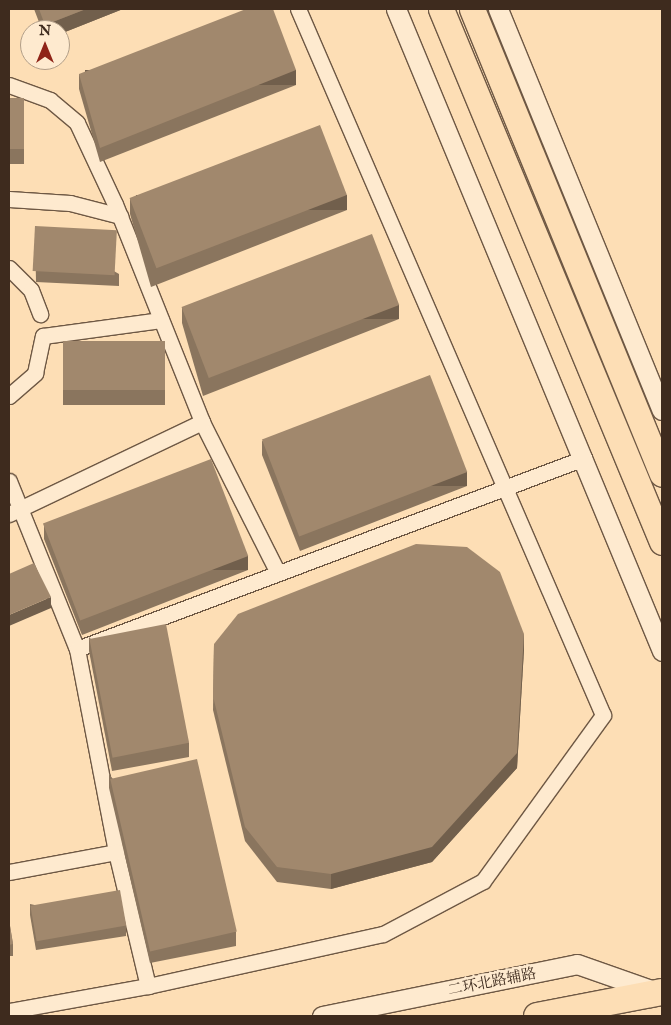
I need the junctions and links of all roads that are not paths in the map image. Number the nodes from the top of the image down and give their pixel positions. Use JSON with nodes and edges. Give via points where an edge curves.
{"nodes":[{"id":1,"x":298,"y":9,"type":"edge"},
{"id":2,"x":396,"y":9,"type":"edge"},
{"id":3,"x":441,"y":9,"type":"edge"},
{"id":4,"x":472,"y":9,"type":"edge"},
{"id":5,"x":498,"y":9,"type":"edge"},
{"id":6,"x":9,"y":85,"type":"edge"},
{"id":7,"x":9,"y":199,"type":"edge"},
{"id":8,"x":120,"y":216,"type":"junction"},
{"id":9,"x":9,"y":268,"type":"edge"},
{"id":10,"x":40,"y":314,"type":"dead end"},
{"id":11,"x":161,"y":320,"type":"junction"},
{"id":12,"x":9,"y":396,"type":"edge"},
{"id":13,"x":662,"y":410,"type":"edge"},
{"id":14,"x":202,"y":422,"type":"junction"},
{"id":15,"x":584,"y":458,"type":"junction"},
{"id":16,"x":662,"y":474,"type":"edge"},
{"id":17,"x":9,"y":480,"type":"edge"},
{"id":18,"x":505,"y":488,"type":"junction"},
{"id":19,"x":14,"y":511,"type":"edge"},
{"id":20,"x":662,"y":542,"type":"edge"},
{"id":21,"x":278,"y":573,"type":"junction"},
{"id":22,"x":77,"y":649,"type":"junction"},
{"id":23,"x":662,"y":651,"type":"edge"},
{"id":24,"x":116,"y":852,"type":"junction"},
{"id":25,"x":9,"y":872,"type":"edge"},
{"id":26,"x":148,"y":986,"type":"junction"},
{"id":27,"x":661,"y":991,"type":"edge"},
{"id":28,"x":9,"y":1011,"type":"edge"},
{"id":29,"x":322,"y":1016,"type":"edge"},
{"id":30,"x":537,"y":1016,"type":"edge"}],
"edges":[{"from":1,"to":18,"type":"street"},
{"from":2,"to":15,"type":"street"},
{"from":3,"to":20,"type":"main road"},
{"from":4,"to":16,"type":"main road"},
{"from":5,"to":13,"type":"street"},
{"from":6,"to":8,"type":"street","via":[[50,100],[77,123]]},
{"from":7,"to":8,"type":"street","via":[[70,203]]},
{"from":8,"to":11,"type":"street"},
{"from":9,"to":10,"type":"street","via":[[30,290]]},
{"from":11,"to":12,"type":"street","via":[[43,336],[35,373]]},
{"from":11,"to":14,"type":"street"},
{"from":14,"to":19,"type":"street"},
{"from":14,"to":21,"type":"street"},
{"from":15,"to":18,"type":"street"},
{"from":15,"to":23,"type":"street"},
{"from":17,"to":19,"type":"street"},
{"from":18,"to":21,"type":"street"},
{"from":18,"to":26,"type":"street","via":[[603,715],[598,723],[484,881],[384,934]]},
{"from":19,"to":22,"type":"street"},
{"from":21,"to":22,"type":"street"},
{"from":22,"to":24,"type":"street"},
{"from":24,"to":25,"type":"street"},
{"from":24,"to":26,"type":"street"},
{"from":26,"to":28,"type":"street"},
{"from":27,"to":29,"type":"street","name":"二环北路辅路","via":[[577,964]]},
{"from":27,"to":30,"type":"highway"}]}
